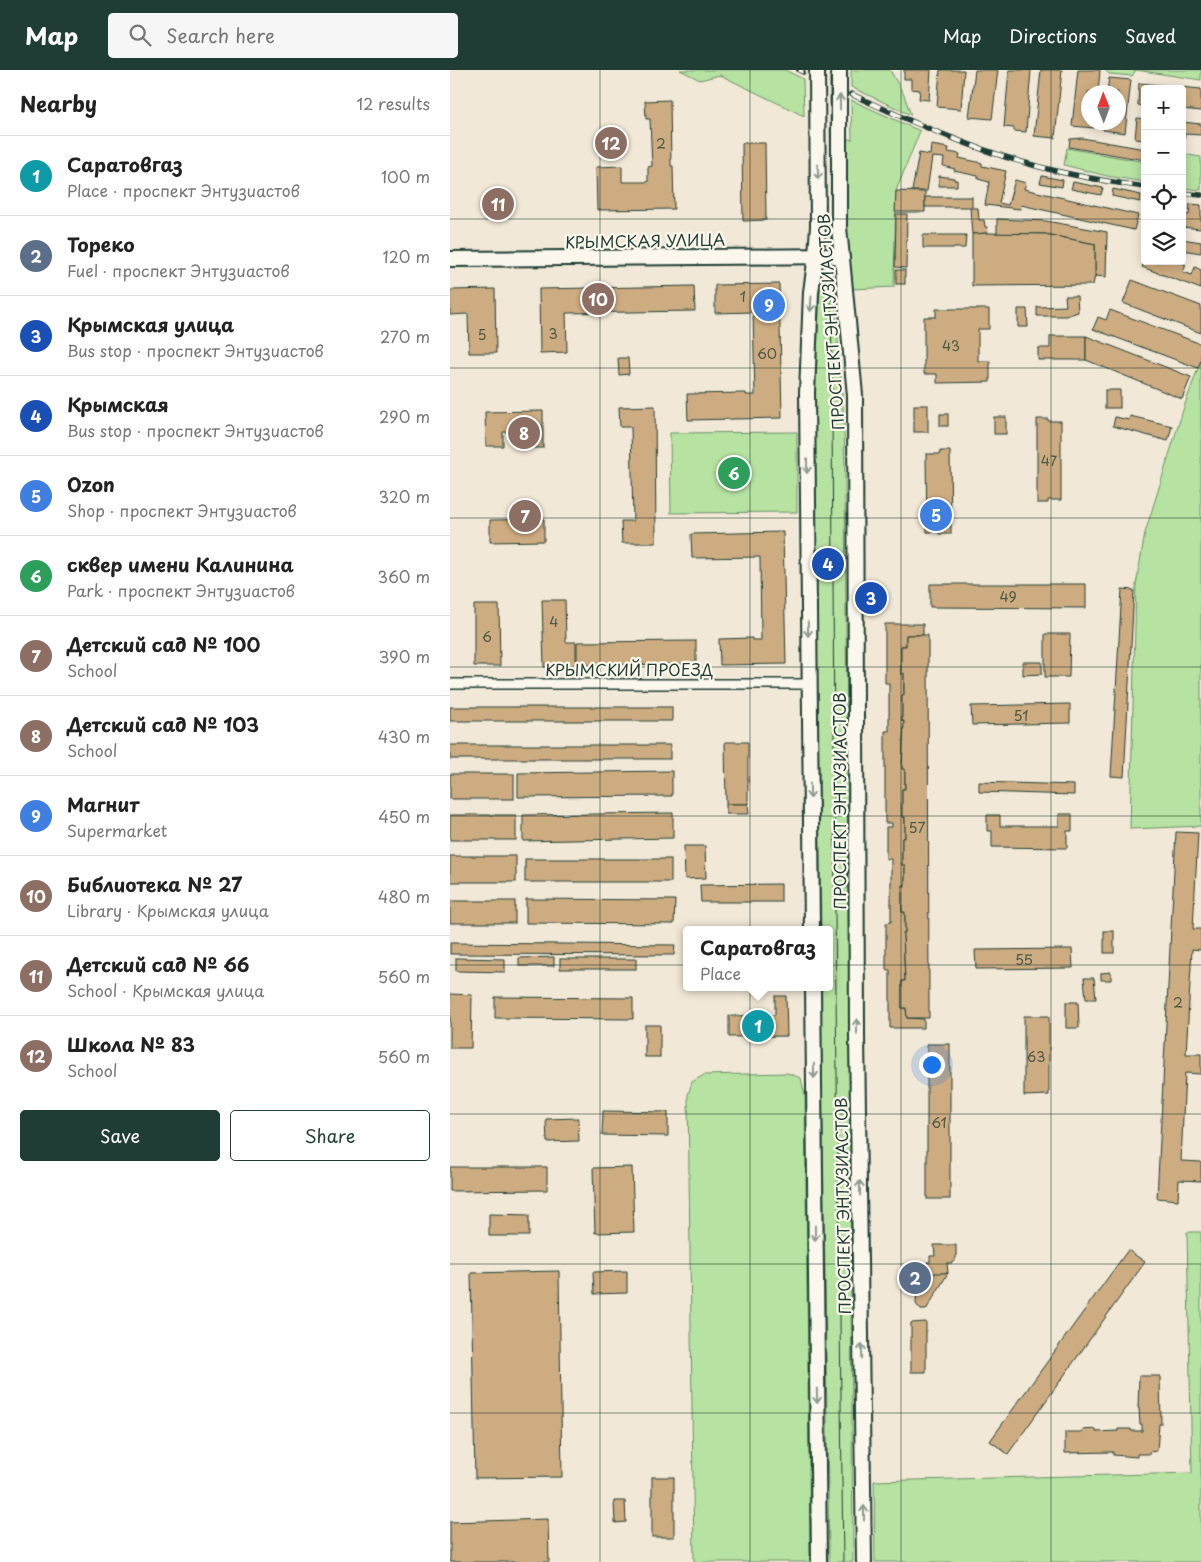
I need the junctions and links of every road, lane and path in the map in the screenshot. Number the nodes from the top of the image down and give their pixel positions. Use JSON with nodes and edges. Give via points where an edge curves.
{"nodes":[{"id":1,"x":817,"y":70,"type":"edge"},
{"id":2,"x":840,"y":70,"type":"edge"},
{"id":3,"x":816,"y":256,"type":"junction"},
{"id":4,"x":841,"y":256,"type":"junction"},
{"id":5,"x":450,"y":259,"type":"edge"},
{"id":6,"x":450,"y":684,"type":"edge"},
{"id":7,"x":809,"y":684,"type":"junction"},
{"id":8,"x":812,"y":926,"type":"edge"},
{"id":9,"x":813,"y":991,"type":"edge"},
{"id":10,"x":819,"y":1562,"type":"edge"},
{"id":11,"x":864,"y":1562,"type":"edge"}],
"edges":[{"from":1,"to":3,"type":"main road","name":"ПРОСПЕКТ ЭНТУЗИАСТОВ","one_way":true},
{"from":4,"to":2,"type":"main road","name":"ПРОСПЕКТ ЭНТУЗИАСТОВ","one_way":true},
{"from":3,"to":4,"type":"main road","name":"КРЫМСКАЯ УЛИЦА"},
{"from":3,"to":5,"type":"main road","name":"КРЫМСКАЯ УЛИЦА"},
{"from":3,"to":7,"type":"main road","name":"ПРОСПЕКТ ЭНТУЗИАСТОВ","one_way":true,"via":[[811,292],[807,393]]},
{"from":11,"to":4,"type":"main road","name":"ПРОСПЕКТ ЭНТУЗИАСТОВ","one_way":true,"via":[[857,1036],[855,395]]},
{"from":6,"to":7,"type":"street","name":"КРЫМСКИЙ ПРОЕЗД"},
{"from":7,"to":8,"type":"main road","name":"ПРОСПЕКТ ЭНТУЗИАСТОВ","one_way":true},
{"from":9,"to":10,"type":"main road","name":"ПРОСПЕКТ ЭНТУЗИАСТОВ","one_way":true}]}
